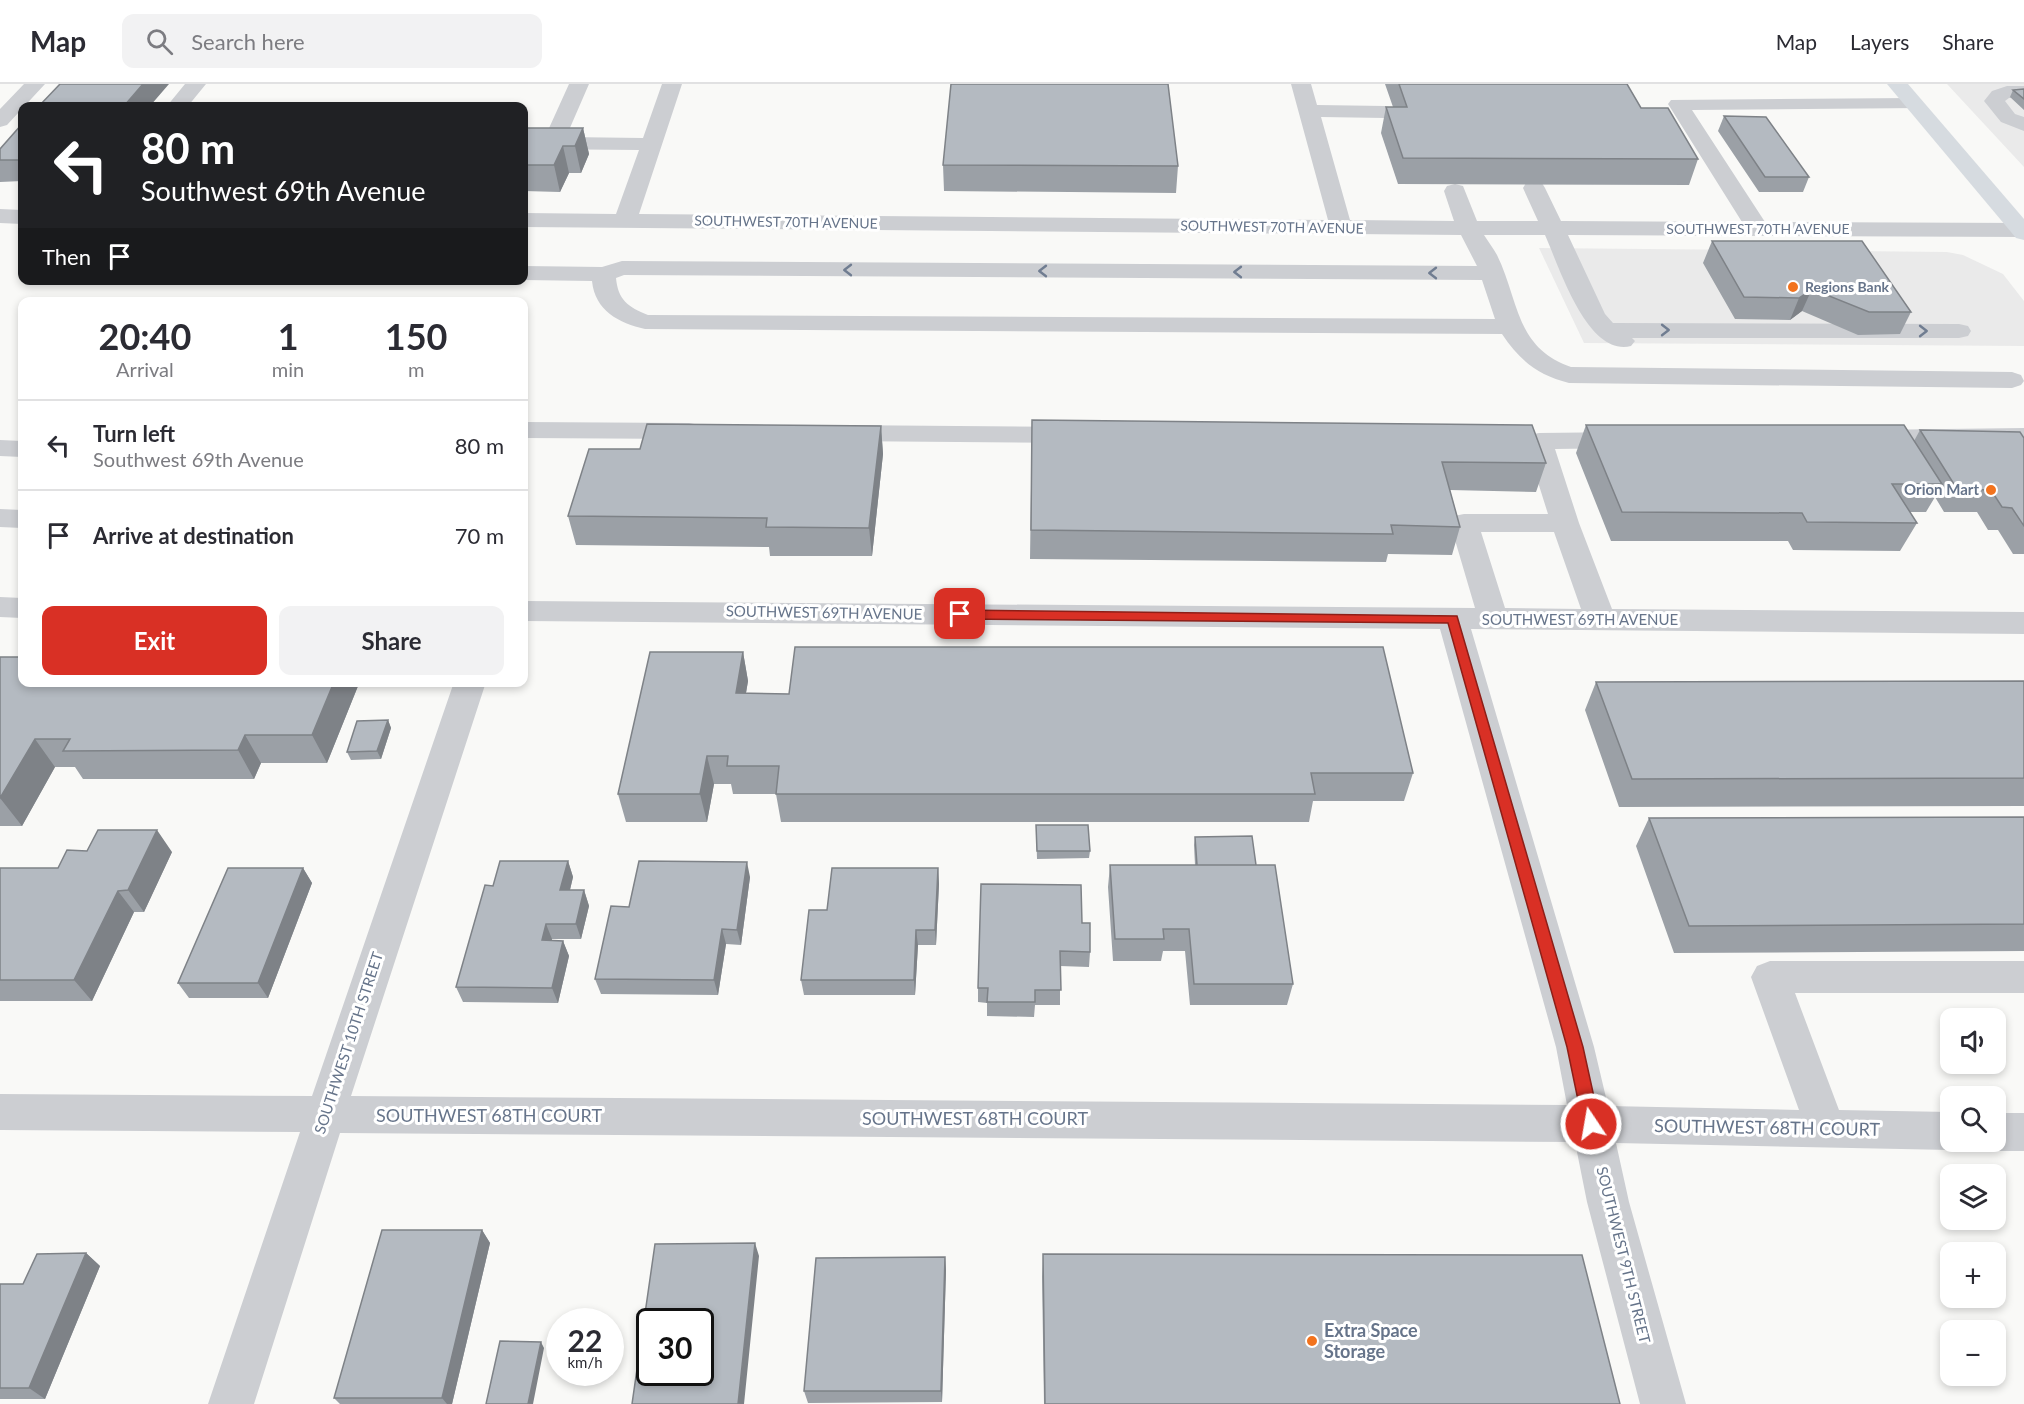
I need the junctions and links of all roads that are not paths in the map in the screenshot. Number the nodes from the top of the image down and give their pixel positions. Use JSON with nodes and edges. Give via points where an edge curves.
{"nodes":[{"id":1,"x":35,"y":84,"type":"edge"},
{"id":2,"x":196,"y":84,"type":"edge"},
{"id":3,"x":579,"y":84,"type":"edge"},
{"id":4,"x":672,"y":84,"type":"edge"},
{"id":5,"x":1301,"y":84,"type":"edge"},
{"id":6,"x":1897,"y":84,"type":"edge"},
{"id":7,"x":2024,"y":92,"type":"edge"},
{"id":8,"x":180,"y":102,"type":"edge"},
{"id":9,"x":1913,"y":104,"type":"junction"},
{"id":10,"x":1308,"y":111,"type":"junction"},
{"id":11,"x":1384,"y":112,"type":"dead end"},
{"id":12,"x":0,"y":121,"type":"edge"},
{"id":13,"x":2024,"y":125,"type":"edge"},
{"id":14,"x":528,"y":143,"type":"edge"},
{"id":15,"x":553,"y":143,"type":"junction"},
{"id":16,"x":652,"y":144,"type":"junction"},
{"id":17,"x":1534,"y":188,"type":"edge"},
{"id":18,"x":1455,"y":191,"type":"edge"},
{"id":19,"x":0,"y":216,"type":"edge"},
{"id":20,"x":18,"y":216,"type":"edge"},
{"id":21,"x":528,"y":220,"type":"edge"},
{"id":22,"x":625,"y":221,"type":"junction"},
{"id":23,"x":1341,"y":227,"type":"junction"},
{"id":24,"x":1468,"y":228,"type":"junction"},
{"id":25,"x":1553,"y":229,"type":"junction"},
{"id":26,"x":1758,"y":229,"type":"junction"},
{"id":27,"x":2023,"y":230,"type":"edge"},
{"id":28,"x":528,"y":273,"type":"edge"},
{"id":29,"x":1491,"y":273,"type":"junction"},
{"id":30,"x":604,"y":274,"type":"junction"},
{"id":31,"x":1510,"y":327,"type":"junction"},
{"id":32,"x":1959,"y":331,"type":"dead end"},
{"id":33,"x":2012,"y":380,"type":"dead end"},
{"id":34,"x":528,"y":430,"type":"edge"},
{"id":35,"x":715,"y":432,"type":"edge"},
{"id":36,"x":811,"y":433,"type":"edge"},
{"id":37,"x":1099,"y":435,"type":"edge"},
{"id":38,"x":2024,"y":436,"type":"edge"},
{"id":39,"x":1847,"y":438,"type":"edge"},
{"id":40,"x":1646,"y":440,"type":"edge"},
{"id":41,"x":0,"y":448,"type":"edge"},
{"id":42,"x":18,"y":448,"type":"edge"},
{"id":43,"x":0,"y":518,"type":"edge"},
{"id":44,"x":18,"y":519,"type":"edge"},
{"id":45,"x":1565,"y":523,"type":"junction"},
{"id":46,"x":0,"y":607,"type":"edge"},
{"id":47,"x":18,"y":608,"type":"edge"},
{"id":48,"x":528,"y":611,"type":"edge"},
{"id":49,"x":1453,"y":619,"type":"junction"},
{"id":50,"x":1493,"y":620,"type":"junction"},
{"id":51,"x":1601,"y":621,"type":"junction"},
{"id":52,"x":2024,"y":623,"type":"edge"},
{"id":53,"x":468,"y":687,"type":"edge"},
{"id":54,"x":2024,"y":977,"type":"edge"},
{"id":55,"x":0,"y":1112,"type":"edge"},
{"id":56,"x":326,"y":1115,"type":"junction"},
{"id":57,"x":1591,"y":1124,"type":"junction"},
{"id":58,"x":1826,"y":1129,"type":"junction"},
{"id":59,"x":1940,"y":1131,"type":"edge"},
{"id":60,"x":2006,"y":1132,"type":"edge"},
{"id":61,"x":2024,"y":1132,"type":"edge"},
{"id":62,"x":231,"y":1404,"type":"edge"},
{"id":63,"x":1662,"y":1404,"type":"edge"}],
"edges":[{"from":1,"to":12,"type":"street"},
{"from":2,"to":8,"type":"street"},
{"from":3,"to":15,"type":"street"},
{"from":4,"to":16,"type":"street"},
{"from":5,"to":10,"type":"street"},
{"from":6,"to":9,"type":"main road"},
{"from":7,"to":13,"type":"street","via":[[2003,93],[1994,101],[2008,118]]},
{"from":9,"to":26,"type":"street","via":[[1678,104]]},
{"from":9,"to":27,"type":"main road"},
{"from":10,"to":11,"type":"street"},
{"from":10,"to":23,"type":"street"},
{"from":14,"to":15,"type":"street"},
{"from":15,"to":16,"type":"street"},
{"from":16,"to":22,"type":"street"},
{"from":17,"to":25,"type":"street"},
{"from":18,"to":24,"type":"street"},
{"from":19,"to":20,"type":"street"},
{"from":21,"to":22,"type":"street","name":"SOUTHWEST 70TH AVENUE"},
{"from":22,"to":23,"type":"street","name":"SOUTHWEST 70TH AVENUE"},
{"from":23,"to":24,"type":"street","name":"SOUTHWEST 70TH AVENUE"},
{"from":24,"to":25,"type":"street","name":"SOUTHWEST 70TH AVENUE"},
{"from":24,"to":29,"type":"street"},
{"from":25,"to":26,"type":"street","name":"SOUTHWEST 70TH AVENUE"},
{"from":25,"to":32,"type":"street","one_way":true,"via":[[1594,316],[1614,335]]},
{"from":26,"to":27,"type":"street","name":"SOUTHWEST 70TH AVENUE"},
{"from":28,"to":30,"type":"street"},
{"from":29,"to":30,"type":"street","one_way":true,"via":[[622,268]]},
{"from":29,"to":31,"type":"street"},
{"from":30,"to":31,"type":"street","via":[[604,292],[618,312],[645,322]]},
{"from":31,"to":33,"type":"street","via":[[1523,350],[1549,369],[1569,375]]},
{"from":34,"to":35,"type":"street"},
{"from":36,"to":37,"type":"street"},
{"from":38,"to":39,"type":"street"},
{"from":40,"to":45,"type":"street","via":[[1528,440]]},
{"from":41,"to":42,"type":"street"},
{"from":43,"to":44,"type":"street"},
{"from":45,"to":50,"type":"street","via":[[1464,523]]},
{"from":45,"to":51,"type":"street"},
{"from":46,"to":47,"type":"street"},
{"from":48,"to":49,"type":"street","name":"SOUTHWEST 69TH AVENUE"},
{"from":49,"to":50,"type":"street","name":"SOUTHWEST 69TH AVENUE"},
{"from":49,"to":57,"type":"street","name":"SOUTHWEST 9TH STREET","via":[[1575,1047]]},
{"from":50,"to":51,"type":"street","name":"SOUTHWEST 69TH AVENUE"},
{"from":51,"to":52,"type":"street","name":"SOUTHWEST 69TH AVENUE"},
{"from":53,"to":56,"type":"street","name":"SOUTHWEST 10TH STREET"},
{"from":54,"to":58,"type":"street","via":[[1770,977]]},
{"from":55,"to":56,"type":"street","name":"SOUTHWEST 68TH COURT"},
{"from":56,"to":57,"type":"street","name":"SOUTHWEST 68TH COURT"},
{"from":56,"to":62,"type":"street","name":"SOUTHWEST 10TH STREET"},
{"from":57,"to":58,"type":"street","name":"SOUTHWEST 68TH COURT"},
{"from":57,"to":63,"type":"street","name":"SOUTHWEST 9TH STREET"},
{"from":58,"to":59,"type":"street","name":"SOUTHWEST 68TH COURT"},
{"from":60,"to":61,"type":"street"}]}
